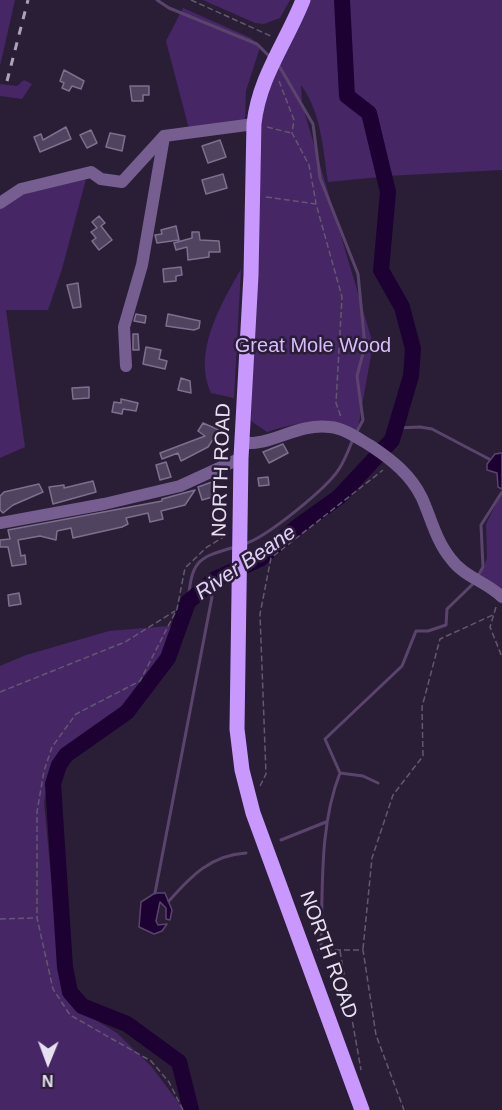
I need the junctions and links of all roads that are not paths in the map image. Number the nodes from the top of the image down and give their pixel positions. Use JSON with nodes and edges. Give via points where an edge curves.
{"nodes":[{"id":1,"x":303,"y":0,"type":"edge"},
{"id":2,"x":254,"y":124,"type":"junction"},
{"id":3,"x":164,"y":136,"type":"junction"},
{"id":4,"x":0,"y":203,"type":"edge"},
{"id":5,"x":126,"y":366,"type":"dead end"},
{"id":6,"x":241,"y":451,"type":"junction"},
{"id":7,"x":0,"y":523,"type":"edge"},
{"id":8,"x":500,"y":594,"type":"edge"},
{"id":9,"x":363,"y":1110,"type":"edge"}],
"edges":[{"from":1,"to":2,"type":"main road","name":"NORTH ROAD","via":[[269,68],[256,101]]},
{"from":2,"to":3,"type":"street"},
{"from":2,"to":6,"type":"main road","name":"NORTH ROAD"},
{"from":3,"to":4,"type":"street","via":[[122,182],[100,179],[91,172],[21,189]]},
{"from":3,"to":5,"type":"street","via":[[146,243],[124,327]]},
{"from":6,"to":7,"type":"street","via":[[180,486]]},
{"from":6,"to":8,"type":"street","via":[[307,426],[332,427],[348,433],[392,461],[412,480],[451,559],[463,572]]},
{"from":6,"to":9,"type":"main road","name":"NORTH ROAD","via":[[235,687],[242,770],[253,813]]}]}
